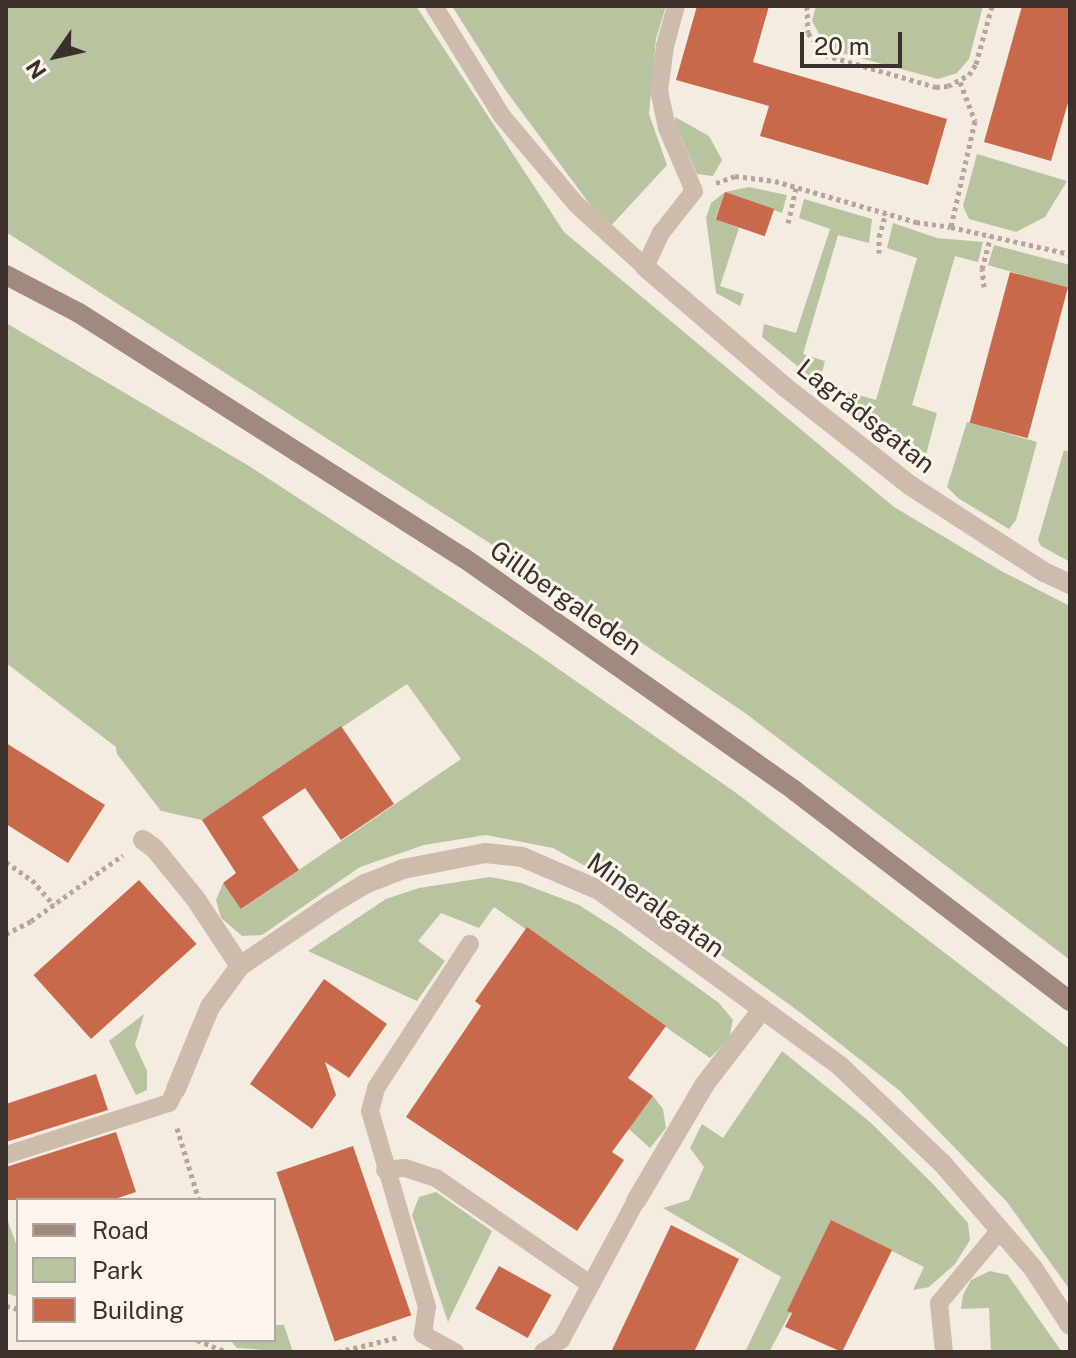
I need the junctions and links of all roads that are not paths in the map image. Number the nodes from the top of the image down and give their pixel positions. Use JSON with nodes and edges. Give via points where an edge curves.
{"nodes":[{"id":1,"x":434,"y":6,"type":"edge"},
{"id":2,"x":676,"y":6,"type":"edge"},
{"id":3,"x":645,"y":267,"type":"junction"},
{"id":4,"x":6,"y":275,"type":"edge"},
{"id":5,"x":1070,"y":584,"type":"edge"},
{"id":6,"x":143,"y":840,"type":"road end"},
{"id":7,"x":470,"y":944,"type":"dead end"},
{"id":8,"x":240,"y":966,"type":"junction"},
{"id":9,"x":1070,"y":1001,"type":"edge"},
{"id":10,"x":761,"y":1011,"type":"junction"},
{"id":11,"x":172,"y":1096,"type":"joint"},
{"id":12,"x":6,"y":1155,"type":"edge"},
{"id":13,"x":385,"y":1170,"type":"junction"},
{"id":14,"x":636,"y":1201,"type":"joint"},
{"id":15,"x":1000,"y":1230,"type":"junction"},
{"id":16,"x":591,"y":1285,"type":"junction"},
{"id":17,"x":1070,"y":1325,"type":"edge"},
{"id":18,"x":455,"y":1352,"type":"edge"},
{"id":19,"x":543,"y":1352,"type":"edge"},
{"id":20,"x":944,"y":1352,"type":"edge"}],
"edges":[{"from":1,"to":3,"type":"lane","via":[[502,116],[576,204]]},
{"from":2,"to":3,"type":"lane","via":[[659,91],[667,128],[694,191],[661,233]]},
{"from":3,"to":5,"type":"street","name":"Lagrådsgatan","via":[[911,486]]},
{"from":4,"to":9,"type":"main road","name":"Gillbergaleden","via":[[92,321],[464,558],[795,791]]},
{"from":6,"to":8,"type":"street","via":[[195,898]]},
{"from":7,"to":13,"type":"lane","via":[[376,1088],[370,1111]]},
{"from":8,"to":10,"type":"street","name":"Mineralgatan","via":[[365,884],[403,869],[485,853],[522,857],[599,890]]},
{"from":8,"to":11,"type":"street","name":"Mineralgatan","via":[[210,1007]]},
{"from":10,"to":14,"type":"street","via":[[705,1084]]},
{"from":10,"to":15,"type":"street","name":"Mineralgatan","via":[[840,1066],[942,1163]]},
{"from":11,"to":12,"type":"lane"},
{"from":13,"to":16,"type":"lane","via":[[405,1168],[436,1178]]},
{"from":13,"to":18,"type":"lane","via":[[427,1307],[423,1334]]},
{"from":14,"to":16,"type":"lane"},
{"from":15,"to":17,"type":"street","name":"Mineralgatan","via":[[1033,1268]]},
{"from":15,"to":20,"type":"lane","via":[[939,1303]]},
{"from":16,"to":19,"type":"lane","via":[[561,1340]]}]}
